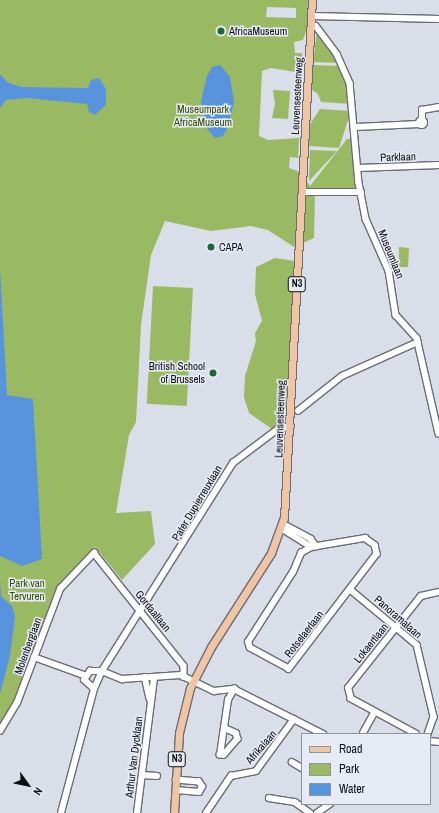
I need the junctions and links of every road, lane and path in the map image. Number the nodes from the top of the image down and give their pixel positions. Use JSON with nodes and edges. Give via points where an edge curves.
{"nodes":[{"id":1,"x":312,"y":0,"type":"edge"},
{"id":2,"x":312,"y":16,"type":"junction"},
{"id":3,"x":439,"y":19,"type":"edge"},
{"id":4,"x":316,"y":26,"type":"dead end"},
{"id":5,"x":439,"y":107,"type":"edge"},
{"id":6,"x":356,"y":129,"type":"junction"},
{"id":7,"x":439,"y":165,"type":"edge"},
{"id":8,"x":358,"y":168,"type":"junction"},
{"id":9,"x":303,"y":192,"type":"junction"},
{"id":10,"x":361,"y":192,"type":"junction"},
{"id":11,"x":418,"y":342,"type":"junction"},
{"id":12,"x":298,"y":411,"type":"dead end"},
{"id":13,"x":291,"y":426,"type":"junction"},
{"id":14,"x":439,"y":434,"type":"edge"},
{"id":15,"x":282,"y":526,"type":"junction"},
{"id":16,"x":314,"y":546,"type":"junction"},
{"id":17,"x":94,"y":553,"type":"joint"},
{"id":18,"x":351,"y":590,"type":"junction"},
{"id":19,"x":439,"y":592,"type":"edge"},
{"id":20,"x":142,"y":613,"type":"junction"},
{"id":21,"x":397,"y":628,"type":"junction"},
{"id":22,"x":34,"y":657,"type":"junction"},
{"id":23,"x":102,"y":671,"type":"junction"},
{"id":24,"x":84,"y":676,"type":"junction"},
{"id":25,"x":184,"y":676,"type":"junction"},
{"id":26,"x":145,"y":677,"type":"junction"},
{"id":27,"x":154,"y":678,"type":"junction"},
{"id":28,"x":192,"y":681,"type":"junction"},
{"id":29,"x":94,"y":689,"type":"junction"},
{"id":30,"x":234,"y":689,"type":"junction"},
{"id":31,"x":217,"y":691,"type":"junction"},
{"id":32,"x":228,"y":700,"type":"junction"},
{"id":33,"x":151,"y":704,"type":"junction"},
{"id":34,"x":374,"y":713,"type":"junction"},
{"id":35,"x":294,"y":719,"type":"junction"},
{"id":36,"x":227,"y":729,"type":"junction"},
{"id":37,"x":0,"y":731,"type":"edge"},
{"id":38,"x":321,"y":733,"type":"edge"},
{"id":39,"x":363,"y":733,"type":"edge"},
{"id":40,"x":414,"y":733,"type":"edge"},
{"id":41,"x":428,"y":733,"type":"edge"},
{"id":42,"x":292,"y":762,"type":"dead end"},
{"id":43,"x":301,"y":767,"type":"edge"},
{"id":44,"x":142,"y":775,"type":"junction"},
{"id":45,"x":157,"y":776,"type":"dead end"},
{"id":46,"x":176,"y":780,"type":"junction"},
{"id":47,"x":176,"y":790,"type":"junction"},
{"id":48,"x":269,"y":798,"type":"dead end"},
{"id":49,"x":329,"y":805,"type":"edge"},
{"id":50,"x":62,"y":813,"type":"edge"},
{"id":51,"x":137,"y":813,"type":"edge"},
{"id":52,"x":174,"y":813,"type":"edge"},
{"id":53,"x":206,"y":813,"type":"edge"},
{"id":54,"x":310,"y":813,"type":"edge"},
{"id":55,"x":317,"y":813,"type":"edge"}],
"edges":[{"from":1,"to":2,"type":"main road","name":"Leuvensesteenweg","number":"N3"},
{"from":2,"to":3,"type":"street"},
{"from":2,"to":9,"type":"main road","name":"Leuvensesteenweg","number":"N3"},
{"from":4,"to":6,"type":"street","name":"Museumlaan","via":[[347,75]]},
{"from":5,"to":6,"type":"street","via":[[422,110],[421,122]]},
{"from":6,"to":8,"type":"street","name":"Museumlaan"},
{"from":7,"to":8,"type":"street","name":"Parklaan"},
{"from":8,"to":10,"type":"street","name":"Museumlaan"},
{"from":9,"to":10,"type":"street"},
{"from":9,"to":13,"type":"main road","name":"Leuvensesteenweg","number":"N3"},
{"from":10,"to":11,"type":"street","name":"Museumlaan","via":[[366,219],[394,288],[396,315],[415,334]]},
{"from":11,"to":12,"type":"street","via":[[342,376]]},
{"from":11,"to":14,"type":"street","name":"Museumlaan"},
{"from":13,"to":15,"type":"main road","name":"Leuvensesteenweg","number":"N3"},
{"from":13,"to":20,"type":"street","name":"Pater Dupierreuxlaan","via":[[278,429],[233,463]]},
{"from":15,"to":16,"type":"street"},
{"from":15,"to":28,"type":"main road","name":"Leuvensesteenweg","number":"N3","via":[[271,553]]},
{"from":16,"to":18,"type":"street","name":"Rotselaerlaan","via":[[361,538],[375,545],[376,558]]},
{"from":16,"to":18,"type":"street","name":"Rotselaerlaan","via":[[301,553],[293,572],[249,639],[250,648],[289,669]]},
{"from":17,"to":20,"type":"street","name":"Gordaallaan"},
{"from":17,"to":22,"type":"street","name":"Molenberglaan","via":[[60,589]]},
{"from":18,"to":21,"type":"street","name":"Panoramalaan"},
{"from":19,"to":21,"type":"street","name":"Lokaertlaan","via":[[421,596]]},
{"from":20,"to":23,"type":"street","name":"Pater Dupierreuxlaan"},
{"from":20,"to":25,"type":"street","name":"Gordaallaan","via":[[184,666]]},
{"from":21,"to":34,"type":"street","name":"Lokaertlaan","via":[[348,688],[351,699]]},
{"from":21,"to":41,"type":"street","name":"Panoramalaan","via":[[417,645],[434,717]]},
{"from":22,"to":24,"type":"street"},
{"from":22,"to":37,"type":"street","name":"Molenberglaan","via":[[14,709]]},
{"from":23,"to":24,"type":"street","via":[[90,671]]},
{"from":23,"to":26,"type":"street","via":[[122,679]]},
{"from":23,"to":29,"type":"street","name":"Pater Dupierreuxlaan"},
{"from":24,"to":29,"type":"street","via":[[84,683]]},
{"from":25,"to":27,"type":"street"},
{"from":25,"to":28,"type":"street"},
{"from":26,"to":27,"type":"street"},
{"from":26,"to":33,"type":"street","name":"Arthur Van Dycklaan"},
{"from":27,"to":33,"type":"street","name":"Arthur Van Dycklaan"},
{"from":28,"to":31,"type":"street"},
{"from":28,"to":46,"type":"main road","name":"Leuvensesteenweg","number":"N3","via":[[181,721]]},
{"from":29,"to":50,"type":"street","name":"Pater Dupierreuxlaan"},
{"from":30,"to":31,"type":"street"},
{"from":30,"to":32,"type":"street"},
{"from":30,"to":35,"type":"street"},
{"from":31,"to":32,"type":"street"},
{"from":32,"to":36,"type":"street"},
{"from":33,"to":44,"type":"street","name":"Arthur Van Dycklaan"},
{"from":34,"to":39,"type":"street"},
{"from":34,"to":40,"type":"street","name":"Lokaertlaan"},
{"from":35,"to":38,"type":"street"},
{"from":35,"to":53,"type":"street","name":"Afrikalaan","via":[[256,771],[231,776]]},
{"from":36,"to":36,"type":"street","via":[[218,753],[220,755],[224,755],[238,739],[236,733]]},
{"from":42,"to":43,"type":"street"},
{"from":44,"to":45,"type":"street"},
{"from":44,"to":51,"type":"street","name":"Arthur Van Dycklaan"},
{"from":46,"to":47,"type":"main road","name":"Leuvensesteenweg","number":"N3"},
{"from":46,"to":47,"type":"street","via":[[199,782],[202,787],[199,792]]},
{"from":47,"to":52,"type":"main road","name":"Leuvensesteenweg","number":"N3"},
{"from":48,"to":54,"type":"street","via":[[295,802]]},
{"from":49,"to":55,"type":"street"}]}
